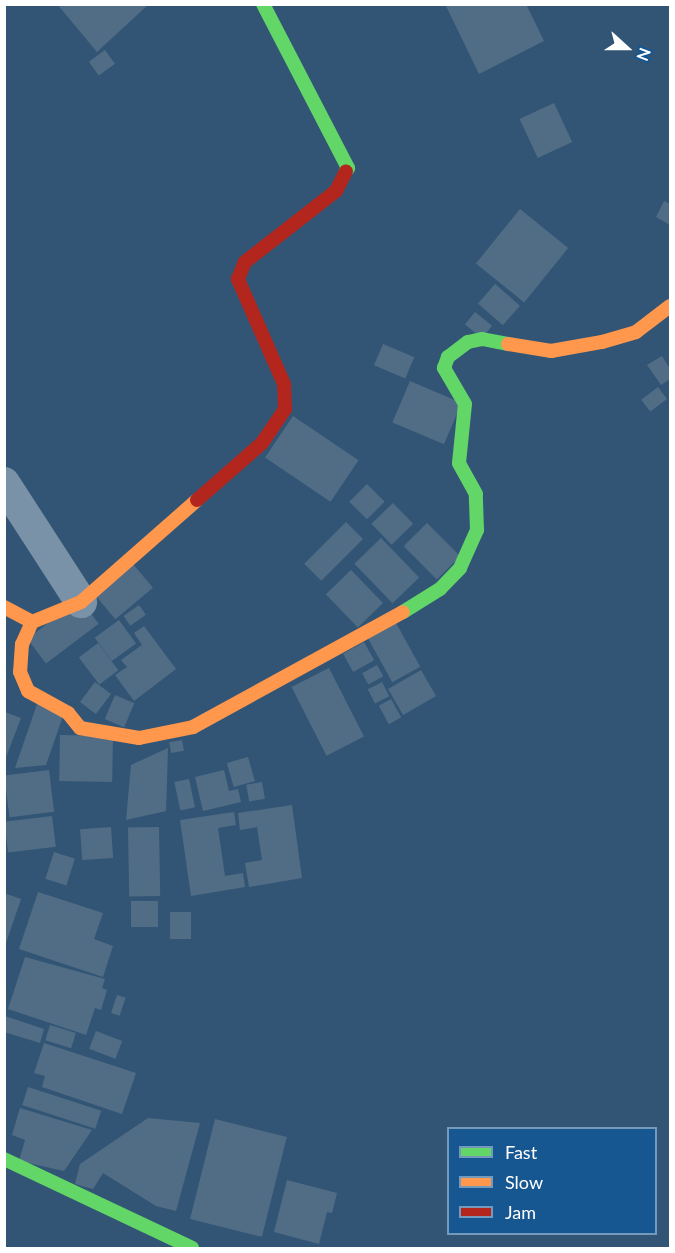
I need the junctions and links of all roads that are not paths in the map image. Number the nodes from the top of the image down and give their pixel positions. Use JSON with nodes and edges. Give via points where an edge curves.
{"nodes":[{"id":1,"x":263,"y":4,"type":"edge"},
{"id":2,"x":670,"y":306,"type":"edge"},
{"id":3,"x":4,"y":483,"type":"edge"},
{"id":4,"x":81,"y":602,"type":"junction"},
{"id":5,"x":4,"y":607,"type":"edge"},
{"id":6,"x":32,"y":622,"type":"junction"},
{"id":7,"x":4,"y":1159,"type":"edge"},
{"id":8,"x":192,"y":1248,"type":"edge"}],
"edges":[{"from":1,"to":4,"type":"street","via":[[348,168],[336,190],[245,262],[238,279],[284,384],[285,409],[262,444]]},
{"from":2,"to":6,"type":"street","via":[[636,332],[602,342],[551,351],[482,339],[468,342],[448,357],[444,368],[465,404],[459,463],[476,494],[478,512],[477,530],[459,568],[440,588],[383,624],[193,727],[139,738],[80,728],[68,713],[28,691],[20,672],[22,644]]},
{"from":3,"to":4,"type":"street"},
{"from":4,"to":6,"type":"street"},
{"from":5,"to":6,"type":"street"},
{"from":7,"to":8,"type":"street"}]}
